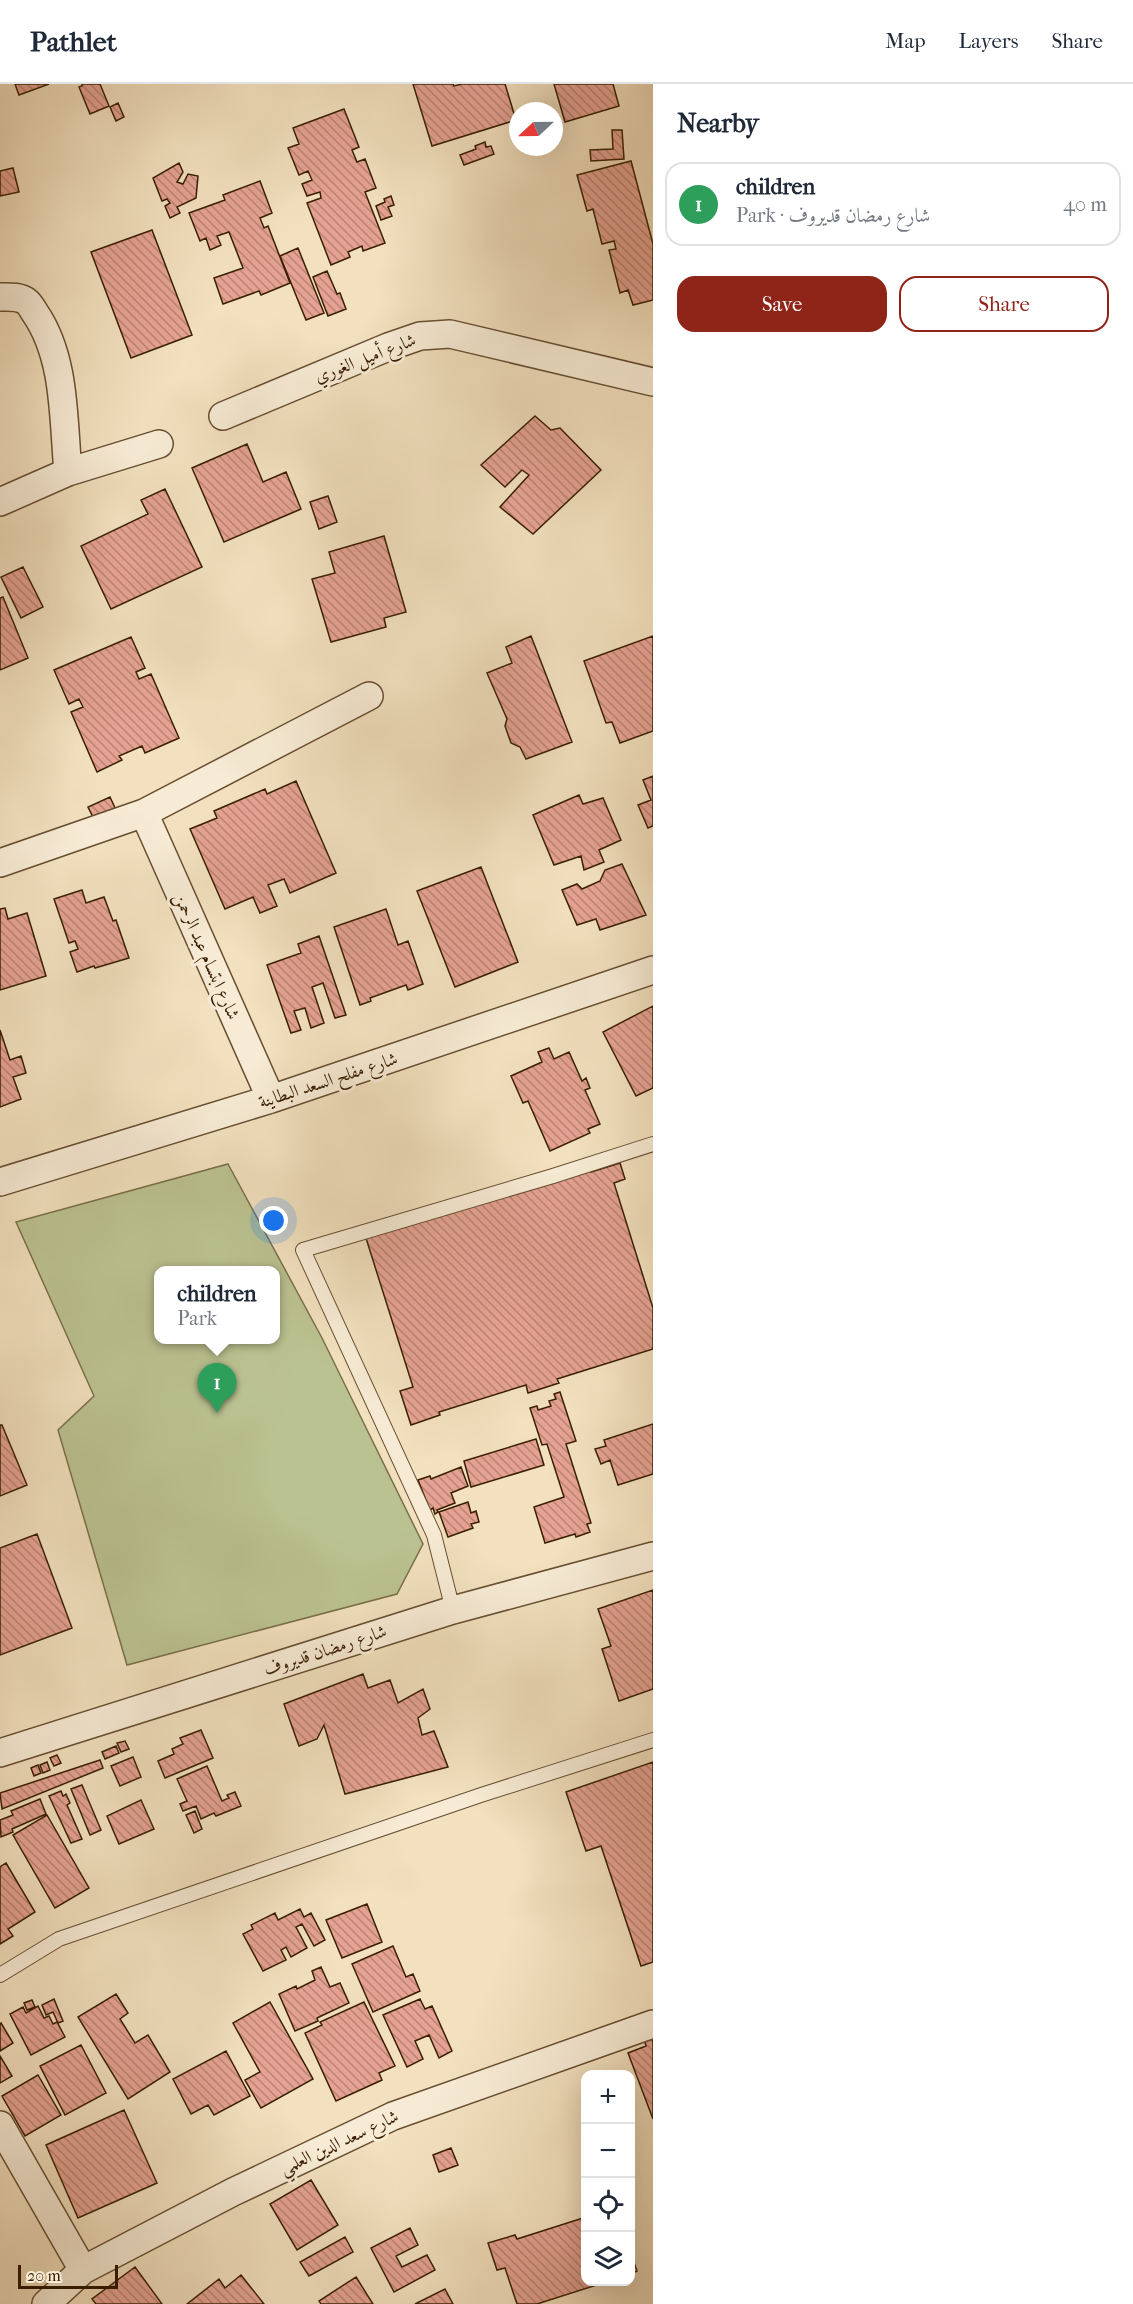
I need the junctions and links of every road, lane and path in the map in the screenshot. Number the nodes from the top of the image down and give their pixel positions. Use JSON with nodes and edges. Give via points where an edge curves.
{"nodes":[{"id":1,"x":0,"y":297,"type":"edge"},
{"id":2,"x":653,"y":382,"type":"edge"},
{"id":3,"x":223,"y":416,"type":"dead end"},
{"id":4,"x":159,"y":444,"type":"dead end"},
{"id":5,"x":68,"y":472,"type":"junction"},
{"id":6,"x":0,"y":502,"type":"edge"},
{"id":7,"x":369,"y":696,"type":"dead end"},
{"id":8,"x":144,"y":813,"type":"junction"},
{"id":9,"x":0,"y":863,"type":"edge"},
{"id":10,"x":653,"y":970,"type":"edge"},
{"id":11,"x":271,"y":1099,"type":"junction"},
{"id":12,"x":653,"y":1144,"type":"edge"},
{"id":13,"x":0,"y":1182,"type":"edge"},
{"id":14,"x":653,"y":1556,"type":"edge"},
{"id":15,"x":453,"y":1610,"type":"junction"},
{"id":16,"x":653,"y":1740,"type":"edge"},
{"id":17,"x":0,"y":1753,"type":"edge"},
{"id":18,"x":0,"y":1975,"type":"edge"},
{"id":19,"x":653,"y":2024,"type":"edge"},
{"id":20,"x":0,"y":2125,"type":"edge"},
{"id":21,"x":83,"y":2270,"type":"junction"},
{"id":22,"x":46,"y":2304,"type":"edge"}],
"edges":[{"from":1,"to":5,"type":"street","via":[[27,302],[42,323],[60,383]]},
{"from":2,"to":3,"type":"street","name":"شارع أميل الغوري","via":[[450,334],[420,336]]},
{"from":4,"to":5,"type":"street"},
{"from":5,"to":6,"type":"street"},
{"from":7,"to":8,"type":"street"},
{"from":8,"to":9,"type":"street"},
{"from":8,"to":11,"type":"street","name":"شارع ابتسام عبد الرحمن"},
{"from":10,"to":11,"type":"street","name":"شارع مفلح السعد البطاينة"},
{"from":11,"to":13,"type":"street","name":"شارع مفلح السعد البطاينة"},
{"from":12,"to":15,"type":"lane","via":[[303,1251],[434,1534]]},
{"from":14,"to":15,"type":"street","name":"شارع رمضان قديروف"},
{"from":15,"to":17,"type":"street","name":"شارع رمضان قديروف"},
{"from":16,"to":18,"type":"lane","via":[[59,1939]]},
{"from":19,"to":21,"type":"street","name":"شارع سعد الدين العلمي","via":[[393,2116],[233,2192]]},
{"from":20,"to":21,"type":"street"},
{"from":21,"to":22,"type":"street","name":"شارع سعد الدين العلمي"}]}
